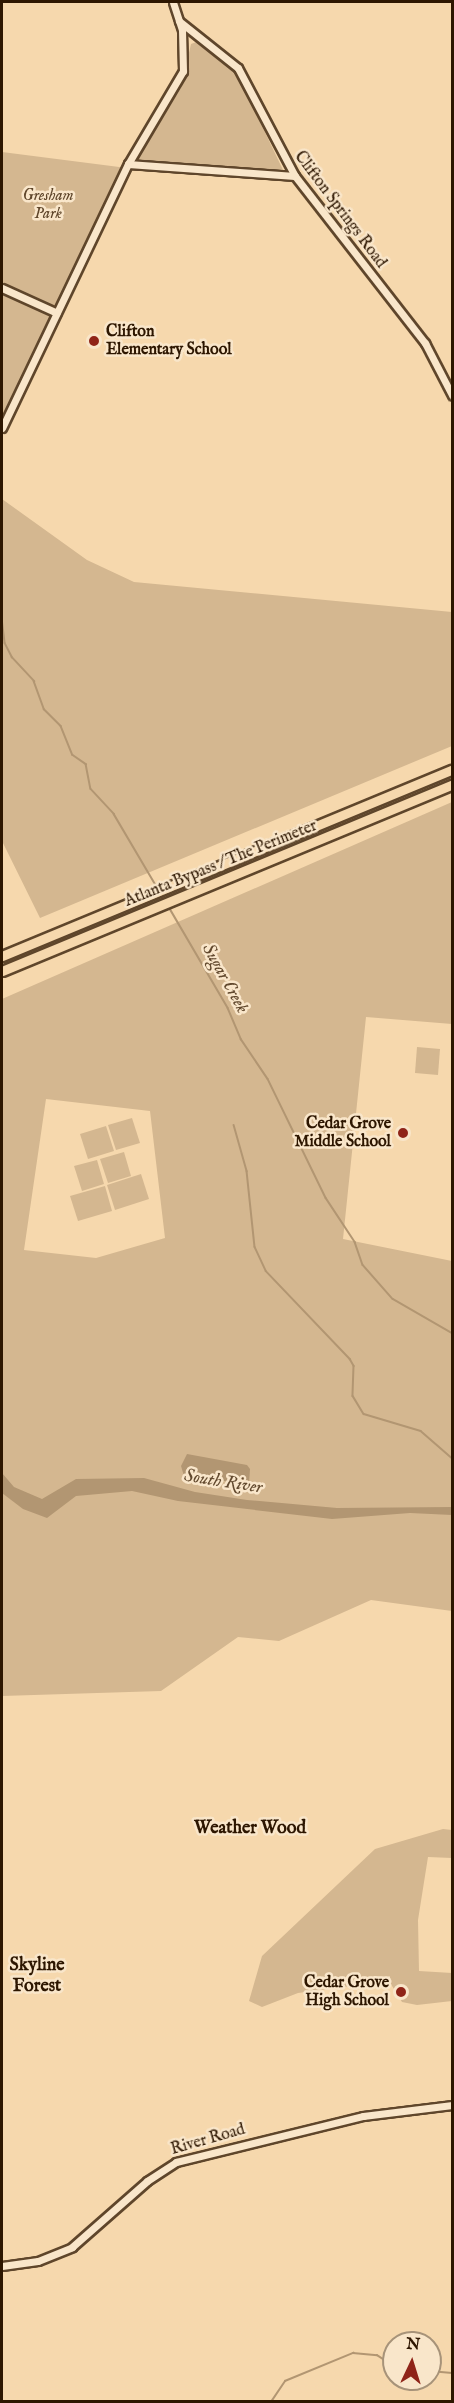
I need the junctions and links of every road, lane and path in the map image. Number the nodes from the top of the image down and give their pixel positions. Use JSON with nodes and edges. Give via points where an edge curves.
{"nodes":[{"id":1,"x":173,"y":2,"type":"edge"},
{"id":2,"x":179,"y":20,"type":"junction"},
{"id":3,"x":128,"y":164,"type":"junction"},
{"id":4,"x":295,"y":176,"type":"junction"},
{"id":5,"x":2,"y":288,"type":"edge"},
{"id":6,"x":57,"y":313,"type":"junction"},
{"id":7,"x":453,"y":395,"type":"edge"},
{"id":8,"x":2,"y":428,"type":"edge"},
{"id":9,"x":453,"y":770,"type":"edge"},
{"id":10,"x":453,"y":785,"type":"edge"},
{"id":11,"x":2,"y":956,"type":"edge"},
{"id":12,"x":2,"y":971,"type":"edge"},
{"id":13,"x":453,"y":2105,"type":"edge"},
{"id":14,"x":2,"y":2266,"type":"edge"}],
"edges":[{"from":1,"to":2,"type":"street"},
{"from":2,"to":3,"type":"street","via":[[185,54],[183,71]]},
{"from":2,"to":4,"type":"street","name":"Clifton Springs Road","via":[[238,68]]},
{"from":3,"to":4,"type":"street"},
{"from":3,"to":6,"type":"street"},
{"from":4,"to":7,"type":"street","name":"Clifton Springs Road","via":[[425,344]]},
{"from":5,"to":6,"type":"street"},
{"from":6,"to":8,"type":"street"},
{"from":9,"to":11,"type":"highway","name":"Atlanta Bypass / The Perimeter"},
{"from":10,"to":12,"type":"highway","name":"Atlanta Bypass / The Perimeter"},
{"from":13,"to":14,"type":"street","name":"River Road","via":[[363,2116],[176,2162],[147,2181],[72,2247],[38,2261]]}]}
